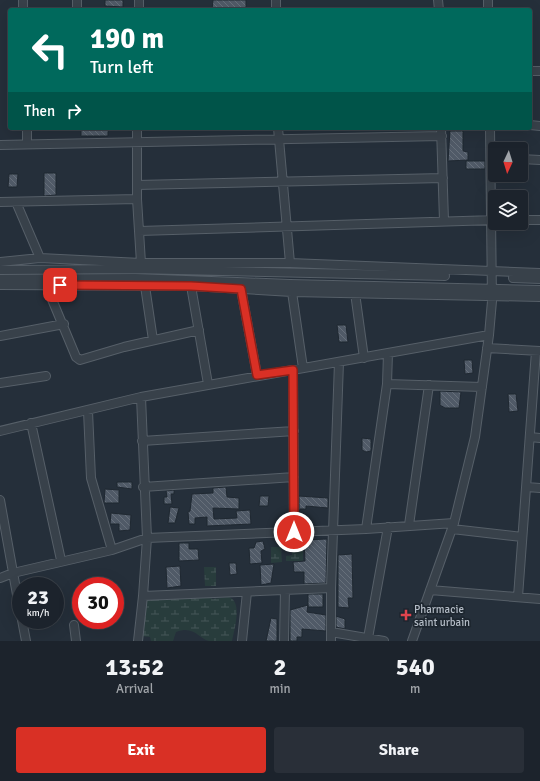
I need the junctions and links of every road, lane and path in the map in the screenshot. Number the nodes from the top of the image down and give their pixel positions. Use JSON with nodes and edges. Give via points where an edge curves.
{"nodes":[{"id":1,"x":27,"y":130,"type":"edge"},
{"id":2,"x":137,"y":130,"type":"edge"},
{"id":3,"x":278,"y":130,"type":"edge"},
{"id":4,"x":490,"y":130,"type":"edge"},
{"id":5,"x":442,"y":132,"type":"edge"},
{"id":6,"x":279,"y":139,"type":"junction"},
{"id":7,"x":136,"y":142,"type":"junction"},
{"id":8,"x":491,"y":142,"type":"edge"},
{"id":9,"x":27,"y":144,"type":"junction"},
{"id":10,"x":0,"y":145,"type":"edge"},
{"id":11,"x":528,"y":159,"type":"edge"},
{"id":12,"x":540,"y":160,"type":"edge"},
{"id":13,"x":443,"y":178,"type":"junction"},
{"id":14,"x":283,"y":182,"type":"junction"},
{"id":15,"x":138,"y":184,"type":"junction"},
{"id":16,"x":138,"y":198,"type":"junction"},
{"id":17,"x":0,"y":202,"type":"edge"},
{"id":18,"x":16,"y":202,"type":"junction"},
{"id":19,"x":488,"y":220,"type":"edge"},
{"id":20,"x":528,"y":220,"type":"edge"},
{"id":21,"x":540,"y":220,"type":"edge"},
{"id":22,"x":444,"y":221,"type":"junction"},
{"id":23,"x":288,"y":226,"type":"junction"},
{"id":24,"x":493,"y":230,"type":"edge"},
{"id":25,"x":139,"y":231,"type":"junction"},
{"id":26,"x":40,"y":258,"type":"junction"},
{"id":27,"x":0,"y":262,"type":"edge"},
{"id":28,"x":141,"y":263,"type":"junction"},
{"id":29,"x":290,"y":263,"type":"junction"},
{"id":30,"x":0,"y":270,"type":"edge"},
{"id":31,"x":540,"y":273,"type":"edge"},
{"id":32,"x":492,"y":275,"type":"junction"},
{"id":33,"x":0,"y":279,"type":"edge"},
{"id":34,"x":540,"y":279,"type":"edge"},
{"id":35,"x":0,"y":285,"type":"edge"},
{"id":36,"x":46,"y":285,"type":"junction"},
{"id":37,"x":145,"y":286,"type":"junction"},
{"id":38,"x":191,"y":286,"type":"junction"},
{"id":39,"x":241,"y":289,"type":"junction"},
{"id":40,"x":540,"y":290,"type":"edge"},
{"id":41,"x":292,"y":292,"type":"junction"},
{"id":42,"x":492,"y":292,"type":"junction"},
{"id":43,"x":355,"y":293,"type":"junction"},
{"id":44,"x":540,"y":297,"type":"edge"},
{"id":45,"x":64,"y":324,"type":"junction"},
{"id":46,"x":199,"y":330,"type":"junction"},
{"id":47,"x":489,"y":335,"type":"junction"},
{"id":48,"x":0,"y":336,"type":"edge"},
{"id":49,"x":153,"y":340,"type":"junction"},
{"id":50,"x":488,"y":348,"type":"junction"},
{"id":51,"x":538,"y":351,"type":"edge"},
{"id":52,"x":388,"y":353,"type":"junction"},
{"id":53,"x":364,"y":358,"type":"junction"},
{"id":54,"x":339,"y":362,"type":"junction"},
{"id":55,"x":302,"y":368,"type":"junction"},
{"id":56,"x":293,"y":370,"type":"junction"},
{"id":57,"x":257,"y":375,"type":"junction"},
{"id":58,"x":46,"y":376,"type":"dead end"},
{"id":59,"x":0,"y":383,"type":"edge"},
{"id":60,"x":208,"y":384,"type":"junction"},
{"id":61,"x":387,"y":384,"type":"junction"},
{"id":62,"x":429,"y":385,"type":"junction"},
{"id":63,"x":482,"y":387,"type":"junction"},
{"id":64,"x":537,"y":388,"type":"edge"},
{"id":65,"x":141,"y":396,"type":"junction"},
{"id":66,"x":88,"y":411,"type":"junction"},
{"id":67,"x":31,"y":423,"type":"junction"},
{"id":68,"x":0,"y":431,"type":"edge"},
{"id":69,"x":294,"y":432,"type":"junction"},
{"id":70,"x":530,"y":437,"type":"junction"},
{"id":71,"x":540,"y":438,"type":"edge"},
{"id":72,"x":142,"y":441,"type":"junction"},
{"id":73,"x":294,"y":477,"type":"junction"},
{"id":74,"x":143,"y":487,"type":"junction"},
{"id":75,"x":527,"y":487,"type":"junction"},
{"id":76,"x":540,"y":488,"type":"edge"},
{"id":77,"x":0,"y":500,"type":"edge"},
{"id":78,"x":409,"y":525,"type":"junction"},
{"id":79,"x":453,"y":526,"type":"junction"},
{"id":80,"x":388,"y":527,"type":"junction"},
{"id":81,"x":366,"y":529,"type":"junction"},
{"id":82,"x":333,"y":531,"type":"junction"},
{"id":83,"x":294,"y":532,"type":"junction"},
{"id":84,"x":522,"y":537,"type":"junction"},
{"id":85,"x":147,"y":538,"type":"junction"},
{"id":86,"x":112,"y":550,"type":"junction"},
{"id":87,"x":61,"y":560,"type":"junction"},
{"id":88,"x":13,"y":573,"type":"junction"},
{"id":89,"x":14,"y":577,"type":"edge"},
{"id":90,"x":0,"y":578,"type":"edge"},
{"id":91,"x":331,"y":588,"type":"junction"},
{"id":92,"x":285,"y":590,"type":"junction"},
{"id":93,"x":430,"y":590,"type":"junction"},
{"id":94,"x":247,"y":592,"type":"junction"},
{"id":95,"x":143,"y":596,"type":"junction"},
{"id":96,"x":518,"y":597,"type":"junction"},
{"id":97,"x":540,"y":599,"type":"edge"},
{"id":98,"x":24,"y":629,"type":"edge"},
{"id":99,"x":74,"y":629,"type":"edge"},
{"id":100,"x":331,"y":632,"type":"junction"},
{"id":101,"x":368,"y":638,"type":"junction"},
{"id":102,"x":411,"y":639,"type":"edge"},
{"id":103,"x":26,"y":641,"type":"edge"},
{"id":104,"x":76,"y":641,"type":"edge"},
{"id":105,"x":138,"y":641,"type":"edge"},
{"id":106,"x":242,"y":641,"type":"edge"},
{"id":107,"x":284,"y":641,"type":"edge"},
{"id":108,"x":331,"y":641,"type":"edge"},
{"id":109,"x":384,"y":641,"type":"edge"}],
"edges":[{"from":1,"to":9,"type":"street"},
{"from":2,"to":7,"type":"street"},
{"from":3,"to":6,"type":"street"},
{"from":4,"to":8,"type":"street"},
{"from":5,"to":6,"type":"street"},
{"from":5,"to":13,"type":"street"},
{"from":6,"to":7,"type":"street"},
{"from":6,"to":14,"type":"street"},
{"from":7,"to":9,"type":"street"},
{"from":7,"to":15,"type":"street"},
{"from":9,"to":10,"type":"street"},
{"from":11,"to":12,"type":"street"},
{"from":13,"to":14,"type":"street"},
{"from":13,"to":22,"type":"street"},
{"from":14,"to":15,"type":"street"},
{"from":14,"to":23,"type":"street"},
{"from":15,"to":16,"type":"street"},
{"from":16,"to":18,"type":"street"},
{"from":16,"to":25,"type":"street"},
{"from":17,"to":18,"type":"street"},
{"from":18,"to":26,"type":"street"},
{"from":19,"to":22,"type":"street"},
{"from":20,"to":21,"type":"street"},
{"from":22,"to":23,"type":"street"},
{"from":23,"to":25,"type":"street"},
{"from":23,"to":29,"type":"street"},
{"from":24,"to":32,"type":"street"},
{"from":25,"to":28,"type":"street"},
{"from":26,"to":27,"type":"street"},
{"from":26,"to":28,"type":"street"},
{"from":28,"to":29,"type":"street"},
{"from":29,"to":32,"type":"street"},
{"from":30,"to":32,"type":"street","via":[[134,269]]},
{"from":31,"to":32,"type":"street"},
{"from":32,"to":34,"type":"street"},
{"from":32,"to":42,"type":"street"},
{"from":33,"to":42,"type":"street","via":[[135,278]]},
{"from":35,"to":36,"type":"street"},
{"from":36,"to":37,"type":"street"},
{"from":36,"to":45,"type":"street"},
{"from":37,"to":38,"type":"street"},
{"from":37,"to":49,"type":"street"},
{"from":38,"to":39,"type":"street"},
{"from":38,"to":46,"type":"street"},
{"from":39,"to":41,"type":"street"},
{"from":39,"to":57,"type":"street"},
{"from":40,"to":42,"type":"street"},
{"from":41,"to":43,"type":"street"},
{"from":41,"to":55,"type":"street"},
{"from":42,"to":43,"type":"street"},
{"from":42,"to":44,"type":"street"},
{"from":42,"to":47,"type":"street"},
{"from":43,"to":53,"type":"street"},
{"from":45,"to":48,"type":"street"},
{"from":45,"to":49,"type":"street","via":[[76,357],[80,360]]},
{"from":46,"to":49,"type":"street"},
{"from":46,"to":60,"type":"street"},
{"from":47,"to":50,"type":"street"},
{"from":47,"to":52,"type":"street"},
{"from":50,"to":51,"type":"street"},
{"from":50,"to":63,"type":"street"},
{"from":51,"to":64,"type":"street"},
{"from":52,"to":53,"type":"street"},
{"from":52,"to":61,"type":"street"},
{"from":53,"to":54,"type":"street"},
{"from":54,"to":55,"type":"street"},
{"from":54,"to":82,"type":"street"},
{"from":55,"to":56,"type":"street"},
{"from":56,"to":57,"type":"street"},
{"from":56,"to":69,"type":"street"},
{"from":57,"to":60,"type":"street"},
{"from":58,"to":59,"type":"street"},
{"from":60,"to":65,"type":"street"},
{"from":61,"to":62,"type":"street"},
{"from":61,"to":81,"type":"street"},
{"from":62,"to":63,"type":"street"},
{"from":62,"to":78,"type":"street"},
{"from":63,"to":79,"type":"street","via":[[475,438]]},
{"from":64,"to":70,"type":"street"},
{"from":65,"to":66,"type":"street"},
{"from":65,"to":72,"type":"street"},
{"from":66,"to":67,"type":"street"},
{"from":66,"to":86,"type":"street","via":[[91,478]]},
{"from":67,"to":68,"type":"street"},
{"from":67,"to":87,"type":"street"},
{"from":69,"to":72,"type":"street"},
{"from":69,"to":73,"type":"street"},
{"from":70,"to":71,"type":"street"},
{"from":70,"to":75,"type":"street"},
{"from":72,"to":74,"type":"street"},
{"from":73,"to":74,"type":"street"},
{"from":73,"to":83,"type":"street"},
{"from":74,"to":85,"type":"street"},
{"from":75,"to":76,"type":"street"},
{"from":75,"to":84,"type":"street"},
{"from":77,"to":88,"type":"street"},
{"from":78,"to":79,"type":"street"},
{"from":78,"to":80,"type":"street"},
{"from":79,"to":84,"type":"street"},
{"from":79,"to":93,"type":"street"},
{"from":80,"to":81,"type":"street"},
{"from":80,"to":101,"type":"street"},
{"from":81,"to":82,"type":"street"},
{"from":82,"to":83,"type":"street"},
{"from":82,"to":91,"type":"street"},
{"from":83,"to":85,"type":"street"},
{"from":84,"to":96,"type":"street"},
{"from":85,"to":86,"type":"street"},
{"from":85,"to":95,"type":"street"},
{"from":86,"to":87,"type":"street"},
{"from":87,"to":88,"type":"street"},
{"from":88,"to":89,"type":"street"},
{"from":88,"to":90,"type":"street"},
{"from":91,"to":92,"type":"street"},
{"from":91,"to":100,"type":"street"},
{"from":92,"to":94,"type":"street"},
{"from":92,"to":107,"type":"street"},
{"from":93,"to":96,"type":"street"},
{"from":93,"to":102,"type":"street"},
{"from":94,"to":95,"type":"street"},
{"from":94,"to":106,"type":"street"},
{"from":95,"to":105,"type":"street"},
{"from":96,"to":97,"type":"street"},
{"from":98,"to":103,"type":"street"},
{"from":99,"to":104,"type":"street"},
{"from":100,"to":101,"type":"street"},
{"from":100,"to":108,"type":"street"},
{"from":101,"to":109,"type":"street"}]}
